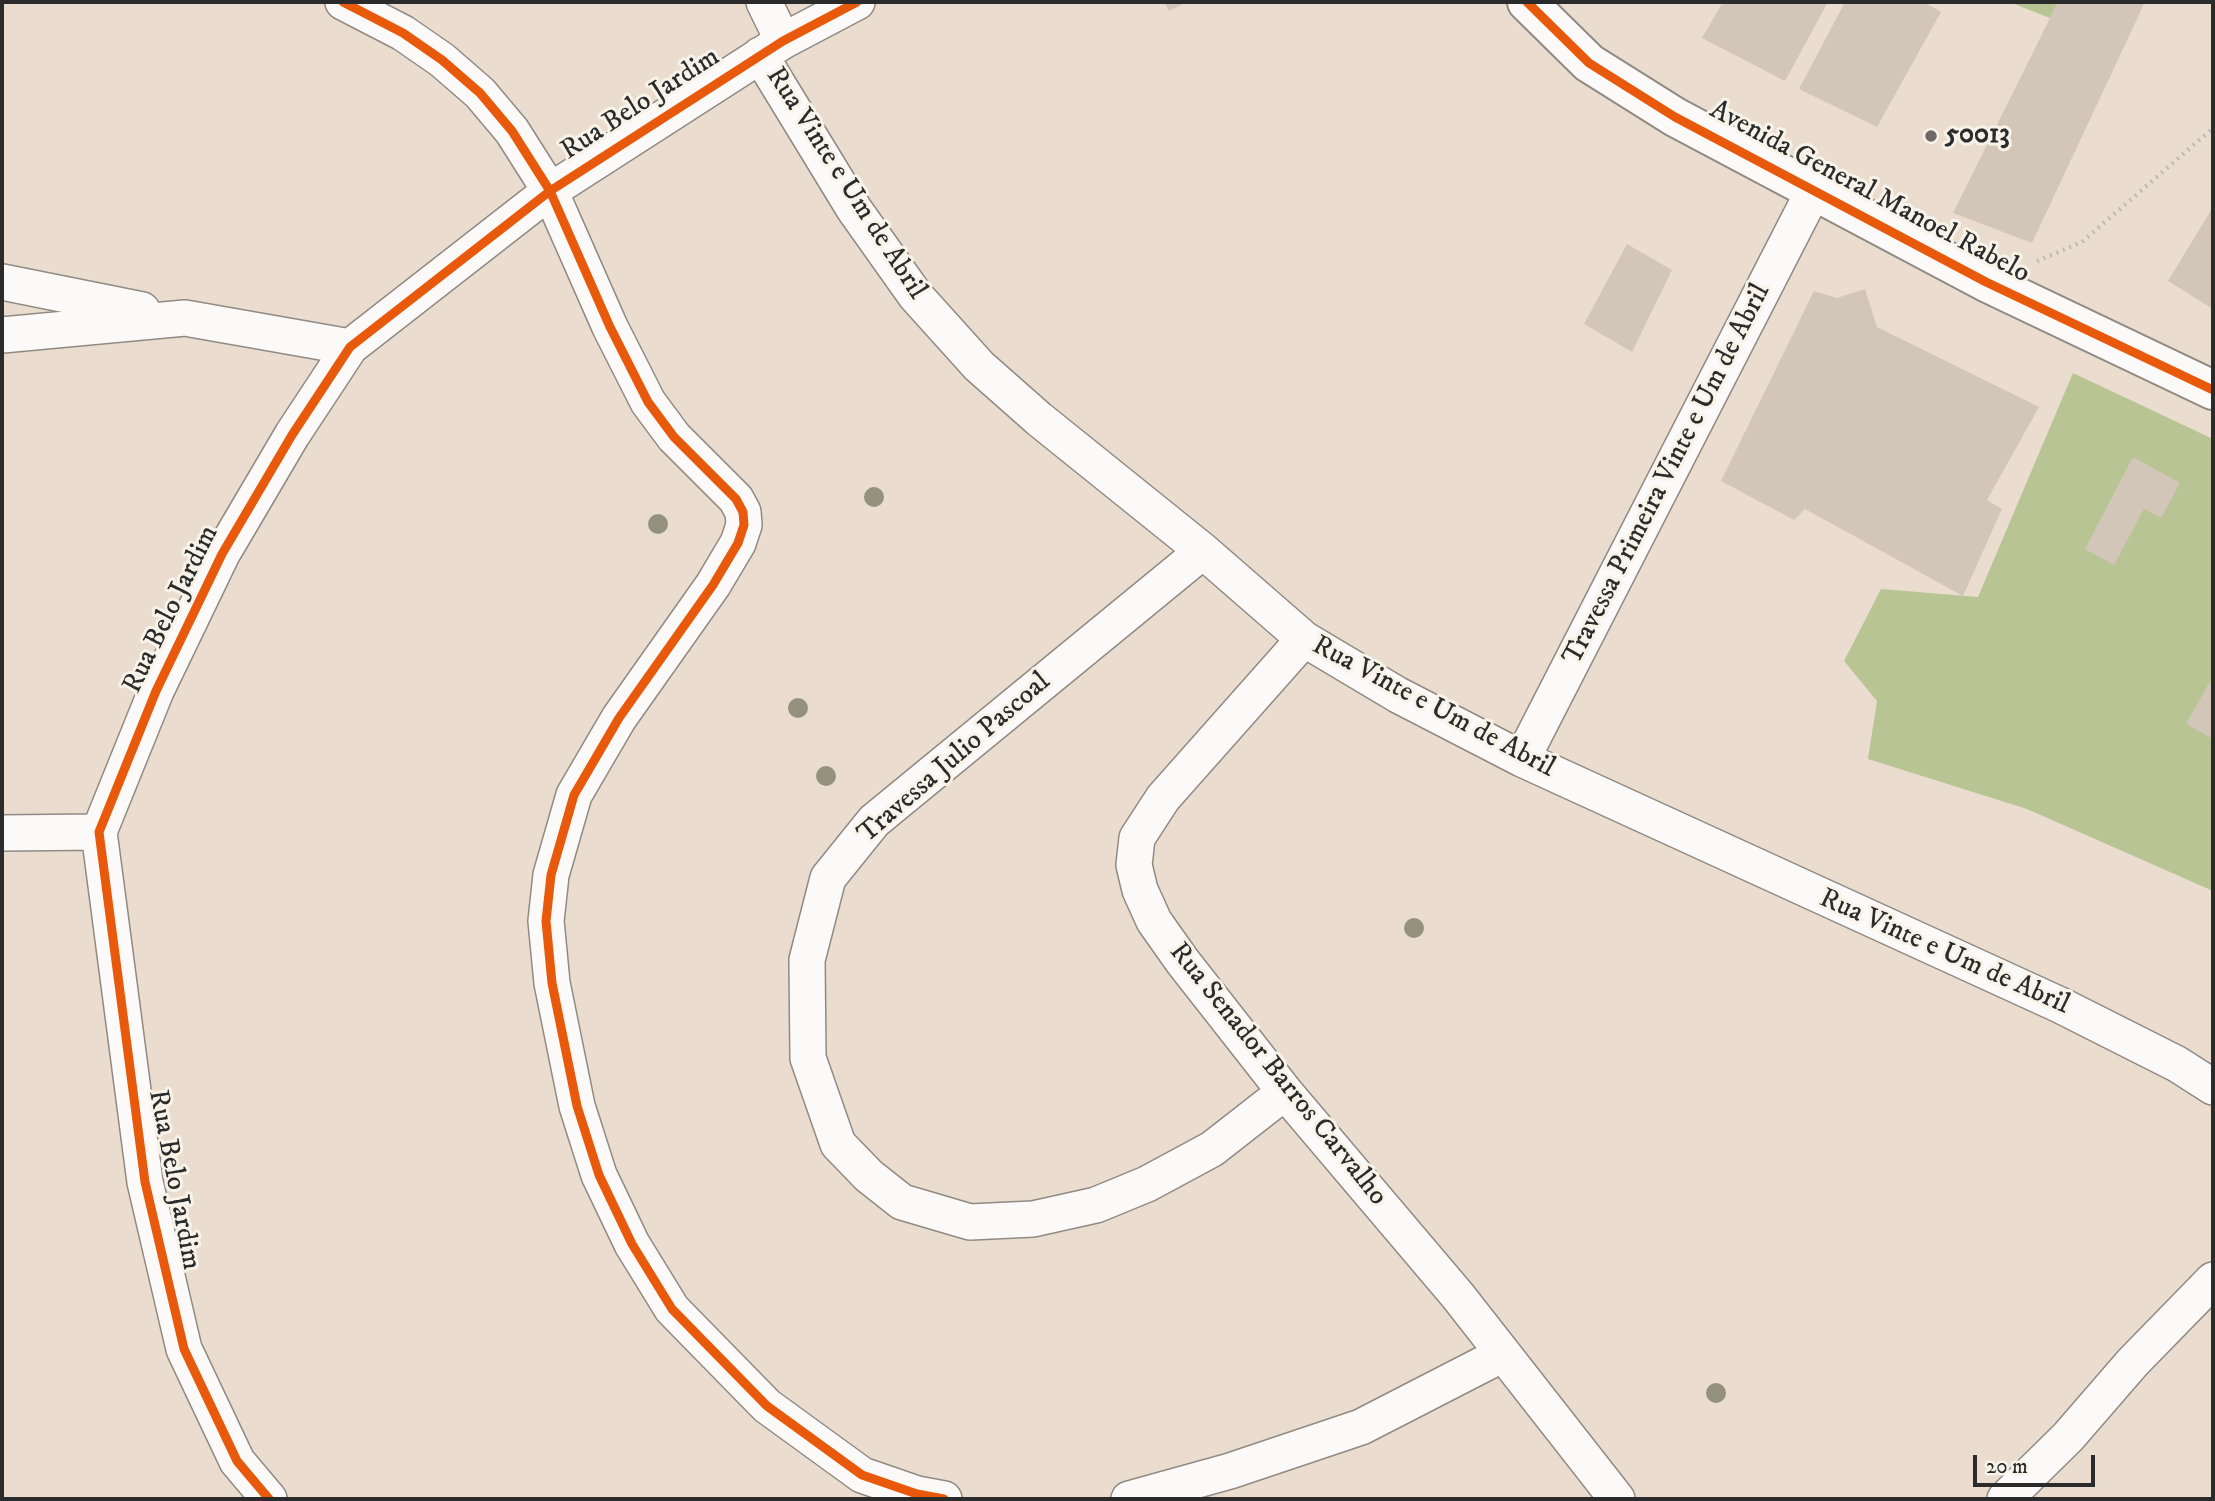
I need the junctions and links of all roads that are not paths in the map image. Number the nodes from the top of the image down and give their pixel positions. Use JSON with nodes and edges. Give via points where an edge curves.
{"nodes":[{"id":1,"x":343,"y":2,"type":"edge"},
{"id":2,"x":764,"y":2,"type":"edge"},
{"id":3,"x":857,"y":2,"type":"edge"},
{"id":4,"x":1527,"y":2,"type":"edge"},
{"id":5,"x":771,"y":48,"type":"junction"},
{"id":6,"x":1814,"y":190,"type":"junction"},
{"id":7,"x":550,"y":191,"type":"junction"},
{"id":8,"x":2,"y":282,"type":"edge"},
{"id":9,"x":185,"y":318,"type":"junction"},
{"id":10,"x":2,"y":335,"type":"edge"},
{"id":11,"x":350,"y":347,"type":"junction"},
{"id":12,"x":2213,"y":390,"type":"edge"},
{"id":13,"x":1203,"y":551,"type":"junction"},
{"id":14,"x":1304,"y":639,"type":"junction"},
{"id":15,"x":1522,"y":759,"type":"junction"},
{"id":16,"x":99,"y":832,"type":"junction"},
{"id":17,"x":2,"y":833,"type":"edge"},
{"id":18,"x":2213,"y":1087,"type":"edge"},
{"id":19,"x":1284,"y":1091,"type":"junction"},
{"id":20,"x":2213,"y":1280,"type":"edge"},
{"id":21,"x":1503,"y":1354,"type":"junction"},
{"id":22,"x":269,"y":1499,"type":"edge"},
{"id":23,"x":944,"y":1499,"type":"edge"},
{"id":24,"x":1129,"y":1499,"type":"edge"},
{"id":25,"x":1617,"y":1499,"type":"edge"},
{"id":26,"x":2005,"y":1499,"type":"edge"}],
"edges":[{"from":1,"to":7,"type":"street","via":[[402,33],[480,93],[512,131]]},
{"from":2,"to":5,"type":"street","name":"Rua Vinte e Um de Abril"},
{"from":3,"to":5,"type":"street","name":"Rua Belo Jardim"},
{"from":4,"to":6,"type":"main road","name":"Avenida General Manoel Rabelo","via":[[1589,63],[1675,117]]},
{"from":5,"to":7,"type":"street","name":"Rua Belo Jardim"},
{"from":5,"to":13,"type":"street","name":"Rua Vinte e Um de Abril","via":[[854,209],[915,295],[979,366]]},
{"from":6,"to":12,"type":"main road","name":"Avenida General Manoel Rabelo","via":[[1986,282]]},
{"from":6,"to":15,"type":"street","name":"Travessa Primeira Vinte e Um de Abril"},
{"from":7,"to":11,"type":"street","name":"Rua Belo Jardim"},
{"from":7,"to":23,"type":"street","via":[[648,402],[674,437],[736,499],[744,525],[713,585],[619,718],[574,796],[551,875],[546,921],[552,983],[577,1106],[598,1175],[632,1244],[672,1309],[767,1406],[862,1475]]},
{"from":8,"to":9,"type":"street"},
{"from":9,"to":10,"type":"street"},
{"from":9,"to":11,"type":"street"},
{"from":11,"to":16,"type":"street","name":"Rua Belo Jardim","via":[[222,554],[156,691]]},
{"from":13,"to":14,"type":"street","name":"Rua Vinte e Um de Abril"},
{"from":13,"to":19,"type":"street","name":"Travessa Julio Pascoal","via":[[874,821],[828,878],[807,960],[808,1058],[838,1144],[853,1160],[902,1202],[971,1222],[1033,1219],[1096,1205],[1147,1184],[1212,1149]]},
{"from":14,"to":15,"type":"street","name":"Rua Vinte e Um de Abril","via":[[1398,695]]},
{"from":14,"to":19,"type":"street","name":"Rua Senador Barros Carvalho","via":[[1163,798],[1138,838],[1134,865],[1154,920]]},
{"from":15,"to":18,"type":"street","name":"Rua Vinte e Um de Abril","via":[[2060,1005]]},
{"from":16,"to":17,"type":"street"},
{"from":16,"to":22,"type":"street","name":"Rua Belo Jardim","via":[[145,1182],[184,1349],[237,1461]]},
{"from":19,"to":21,"type":"street","name":"Rua Senador Barros Carvalho","via":[[1363,1180]]},
{"from":20,"to":26,"type":"street"},
{"from":21,"to":24,"type":"street","via":[[1361,1427]]},
{"from":21,"to":25,"type":"street","name":"Rua Senador Barros Carvalho"}]}
